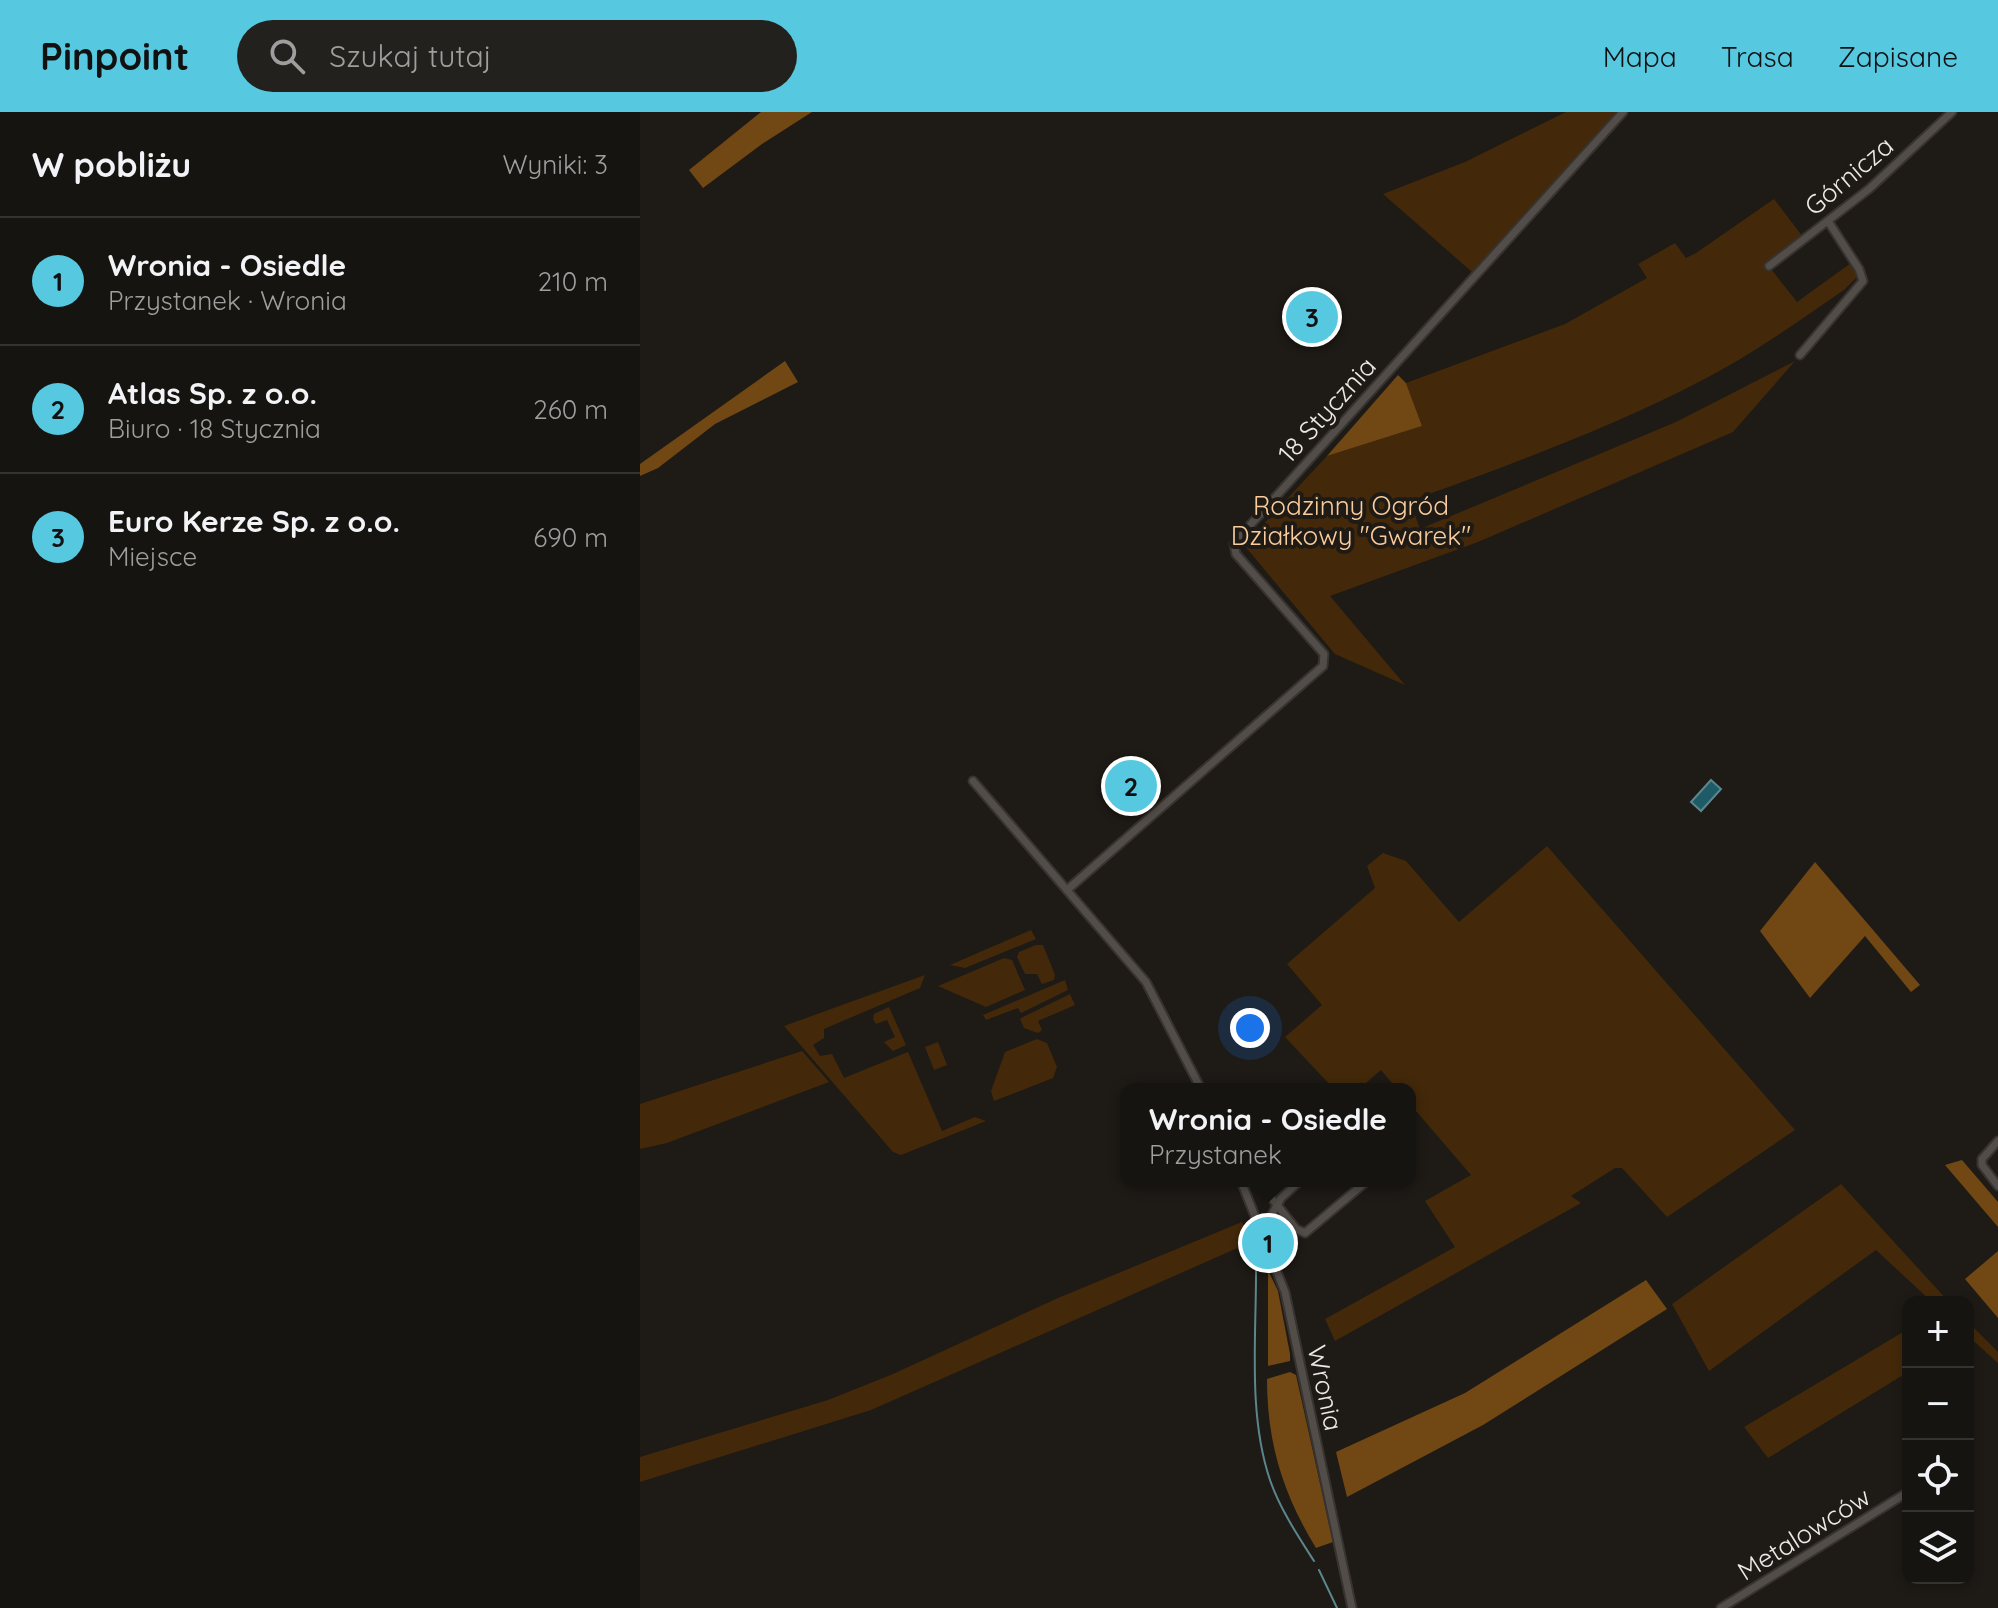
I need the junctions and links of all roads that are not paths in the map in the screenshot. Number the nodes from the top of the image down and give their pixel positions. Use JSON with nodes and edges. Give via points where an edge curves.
{"nodes":[{"id":1,"x":1623,"y":112,"type":"edge"},
{"id":2,"x":1952,"y":112,"type":"edge"},
{"id":3,"x":1828,"y":221,"type":"junction"},
{"id":4,"x":1769,"y":266,"type":"dead end"},
{"id":5,"x":1800,"y":355,"type":"dead end"},
{"id":6,"x":973,"y":781,"type":"dead end"},
{"id":7,"x":1067,"y":890,"type":"junction"},
{"id":8,"x":1198,"y":1083,"type":"edge"},
{"id":9,"x":1998,"y":1141,"type":"edge"},
{"id":10,"x":1998,"y":1186,"type":"edge"},
{"id":11,"x":1244,"y":1187,"type":"edge"},
{"id":12,"x":1262,"y":1187,"type":"edge"},
{"id":13,"x":1293,"y":1187,"type":"edge"},
{"id":14,"x":1360,"y":1187,"type":"edge"},
{"id":15,"x":1277,"y":1207,"type":"junction"},
{"id":16,"x":1260,"y":1225,"type":"junction"},
{"id":17,"x":1902,"y":1496,"type":"edge"},
{"id":18,"x":1352,"y":1608,"type":"edge"},
{"id":19,"x":1721,"y":1608,"type":"edge"}],
"edges":[{"from":1,"to":7,"type":"street","name":"18 Stycznia","via":[[1234,543],[1236,554],[1324,654],[1323,666]]},
{"from":2,"to":3,"type":"street","name":"Górnicza"},
{"from":3,"to":4,"type":"street","name":"Górnicza"},
{"from":3,"to":5,"type":"street","via":[[1863,281]]},
{"from":6,"to":7,"type":"street"},
{"from":7,"to":8,"type":"street","via":[[1146,982]]},
{"from":9,"to":10,"type":"street","via":[[1982,1165]]},
{"from":11,"to":16,"type":"street","name":"Wronia"},
{"from":12,"to":15,"type":"street"},
{"from":13,"to":15,"type":"street"},
{"from":14,"to":15,"type":"street","via":[[1307,1233],[1296,1229]]},
{"from":15,"to":16,"type":"street"},
{"from":16,"to":18,"type":"street","name":"Wronia","via":[[1285,1292]]},
{"from":17,"to":19,"type":"street","name":"Metalowców"}]}
